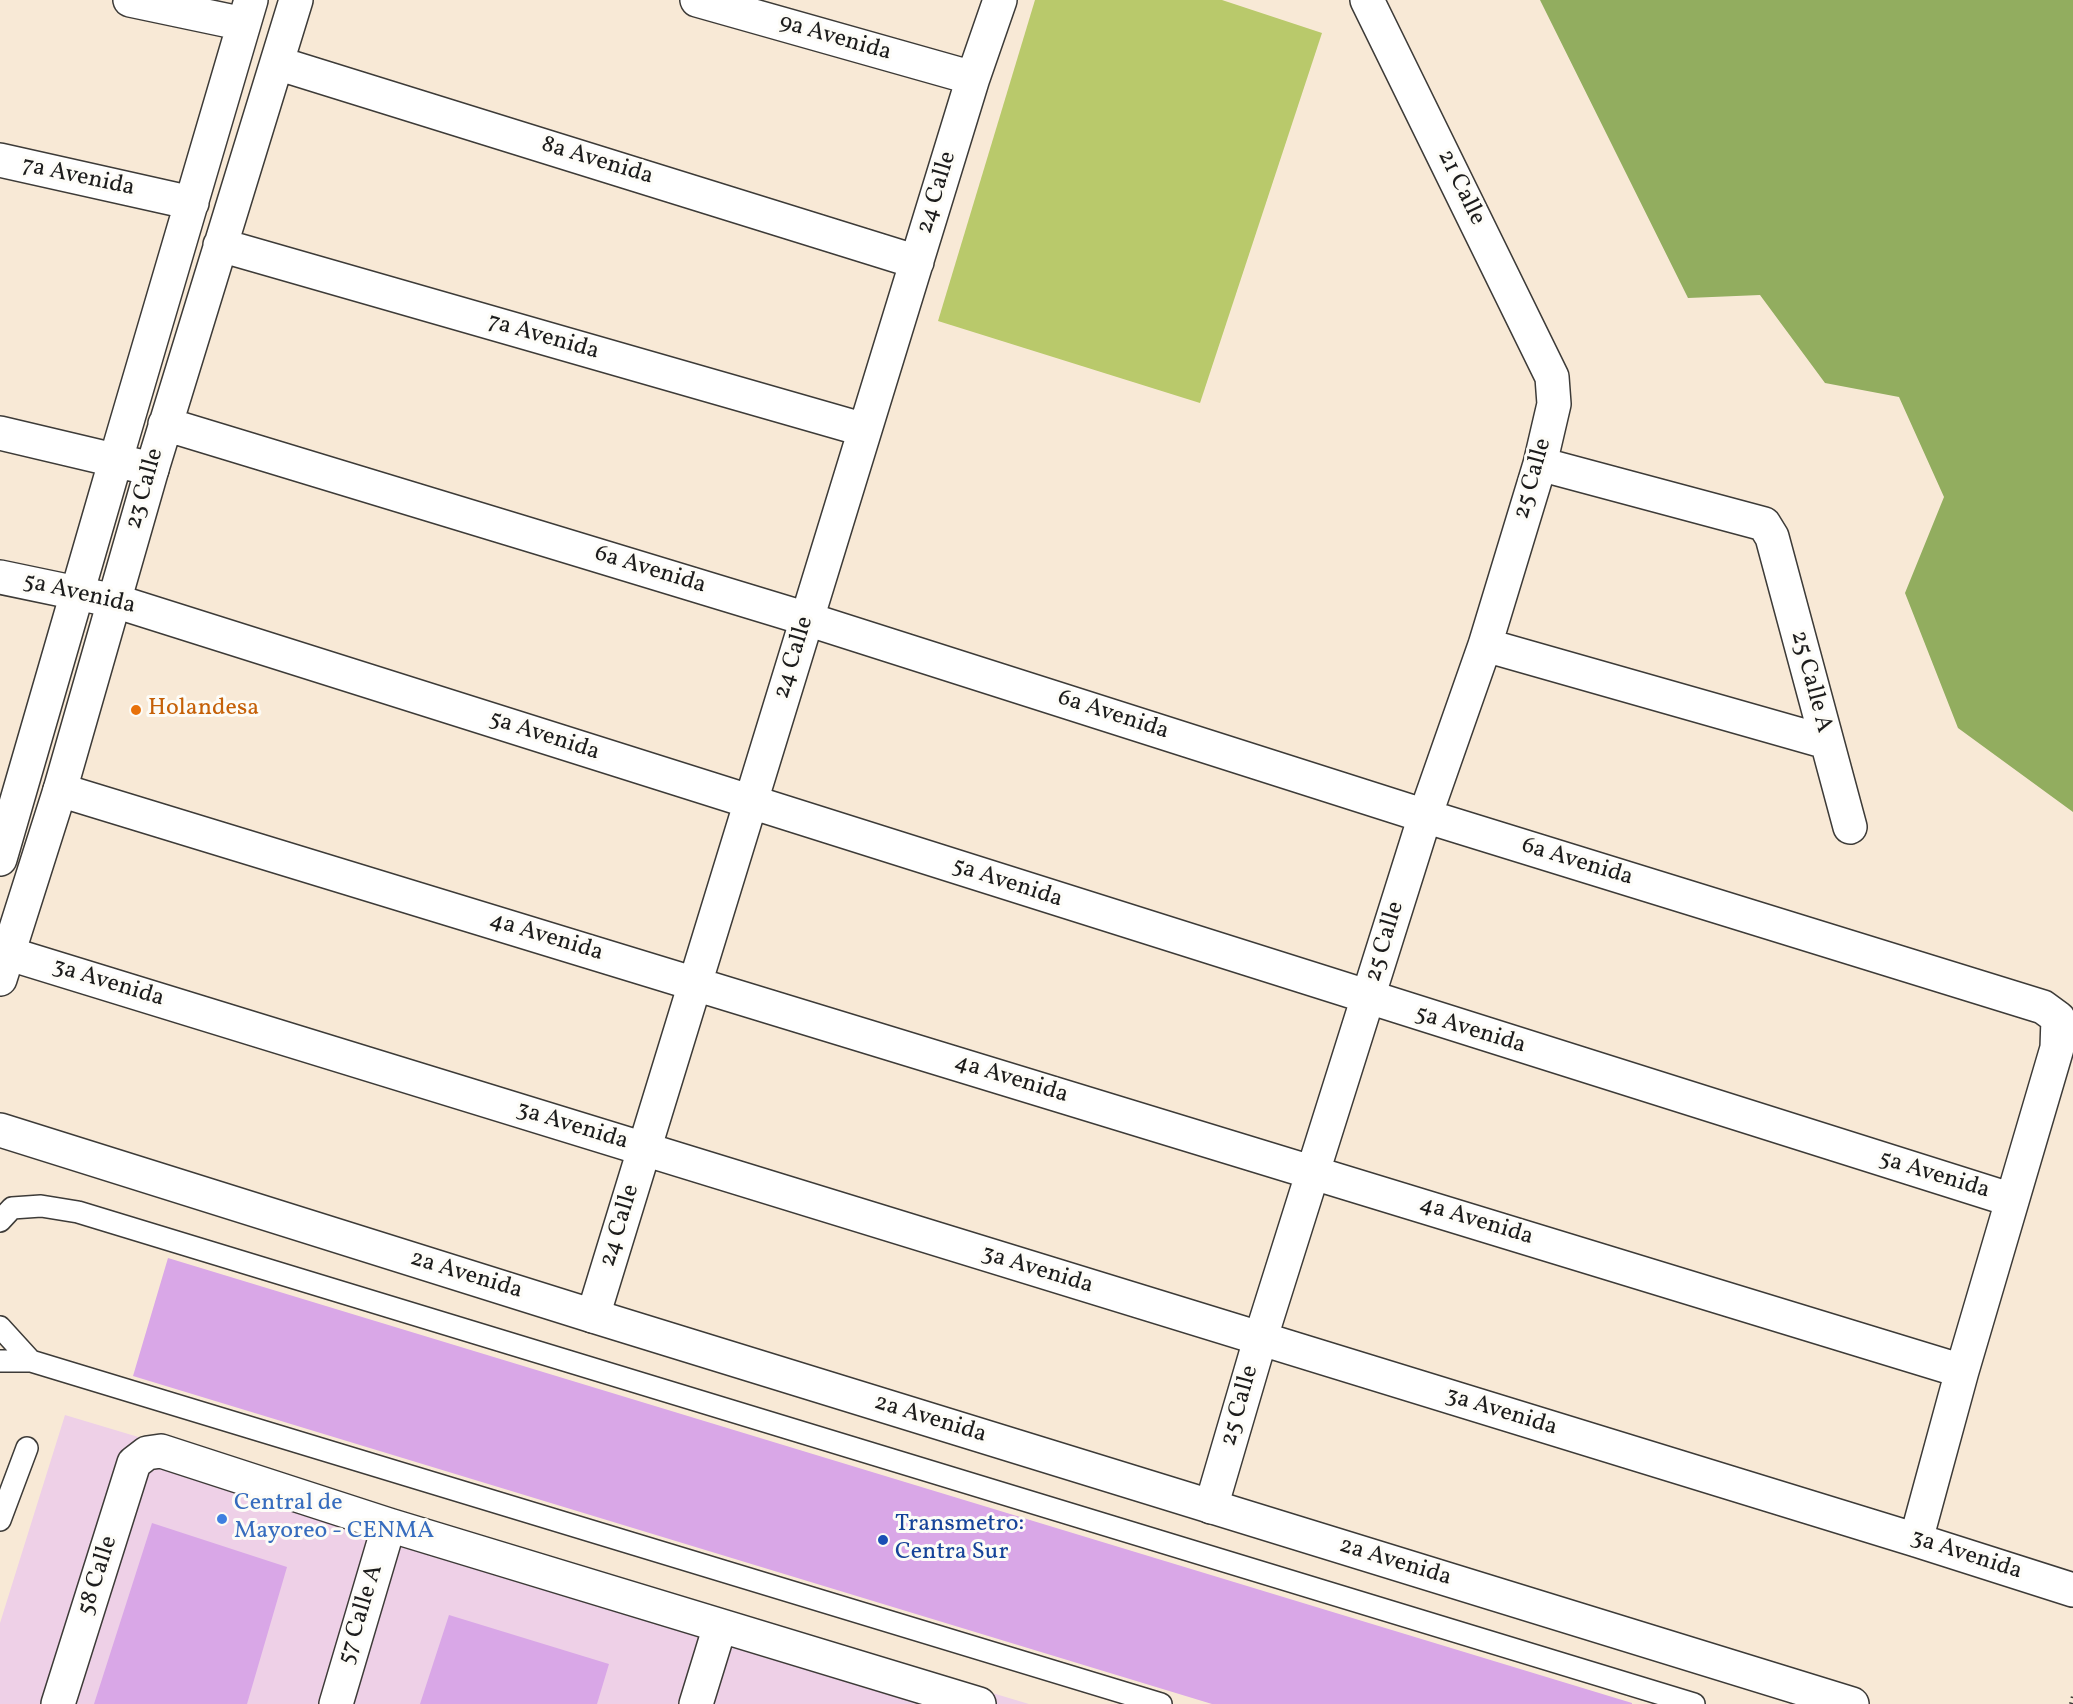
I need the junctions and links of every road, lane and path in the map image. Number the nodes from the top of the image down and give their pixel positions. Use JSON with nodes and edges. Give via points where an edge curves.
{"nodes":[{"id":1,"x":130,"y":0,"type":"edge"},
{"id":2,"x":296,"y":0,"type":"edge"},
{"id":3,"x":697,"y":0,"type":"edge"},
{"id":4,"x":1000,"y":0,"type":"edge"},
{"id":5,"x":1367,"y":0,"type":"edge"},
{"id":6,"x":248,"y":12,"type":"edge"},
{"id":7,"x":277,"y":63,"type":"junction"},
{"id":8,"x":973,"y":78,"type":"junction"},
{"id":9,"x":0,"y":160,"type":"edge"},
{"id":10,"x":192,"y":203,"type":"junction"},
{"id":11,"x":220,"y":245,"type":"junction"},
{"id":12,"x":917,"y":262,"type":"junction"},
{"id":13,"x":1552,"y":377,"type":"joint"},
{"id":14,"x":165,"y":424,"type":"junction"},
{"id":15,"x":865,"y":430,"type":"junction"},
{"id":16,"x":0,"y":433,"type":"edge"},
{"id":17,"x":116,"y":459,"type":"junction"},
{"id":18,"x":1540,"y":464,"type":"junction"},
{"id":19,"x":152,"y":469,"type":"junction"},
{"id":20,"x":0,"y":577,"type":"edge"},
{"id":21,"x":79,"y":594,"type":"junction"},
{"id":22,"x":116,"y":601,"type":"junction"},
{"id":23,"x":807,"y":619,"type":"junction"},
{"id":24,"x":1485,"y":645,"type":"junction"},
{"id":25,"x":1826,"y":742,"type":"junction"},
{"id":26,"x":60,"y":790,"type":"junction"},
{"id":27,"x":10,"y":791,"type":"edge"},
{"id":28,"x":750,"y":803,"type":"junction"},
{"id":29,"x":1425,"y":816,"type":"junction"},
{"id":30,"x":1850,"y":827,"type":"dead end"},
{"id":31,"x":0,"y":859,"type":"edge"},
{"id":32,"x":3,"y":961,"type":"edge"},
{"id":33,"x":695,"y":984,"type":"junction"},
{"id":34,"x":1368,"y":999,"type":"junction"},
{"id":35,"x":3,"y":1129,"type":"edge"},
{"id":36,"x":644,"y":1149,"type":"junction"},
{"id":37,"x":1314,"y":1173,"type":"junction"},
{"id":38,"x":2012,"y":1200,"type":"junction"},
{"id":39,"x":0,"y":1221,"type":"edge"},
{"id":40,"x":592,"y":1316,"type":"junction"},
{"id":41,"x":0,"y":1327,"type":"edge"},
{"id":42,"x":1260,"y":1340,"type":"junction"},
{"id":43,"x":0,"y":1361,"type":"edge"},
{"id":44,"x":31,"y":1361,"type":"junction"},
{"id":45,"x":1962,"y":1371,"type":"junction"},
{"id":46,"x":27,"y":1448,"type":"dead end"},
{"id":47,"x":1211,"y":1507,"type":"junction"},
{"id":48,"x":0,"y":1520,"type":"edge"},
{"id":49,"x":389,"y":1525,"type":"junction"},
{"id":50,"x":1916,"y":1540,"type":"junction"},
{"id":51,"x":2073,"y":1590,"type":"edge"},
{"id":52,"x":720,"y":1626,"type":"junction"},
{"id":53,"x":920,"y":1695,"type":"edge"},
{"id":54,"x":2073,"y":1696,"type":"edge"},
{"id":55,"x":58,"y":1704,"type":"edge"},
{"id":56,"x":336,"y":1704,"type":"edge"},
{"id":57,"x":696,"y":1704,"type":"edge"},
{"id":58,"x":979,"y":1704,"type":"edge"},
{"id":59,"x":1161,"y":1704,"type":"edge"},
{"id":60,"x":1694,"y":1704,"type":"edge"},
{"id":61,"x":1852,"y":1704,"type":"edge"},
{"id":62,"x":2071,"y":1704,"type":"edge"}],
"edges":[{"from":1,"to":6,"type":"street"},
{"from":2,"to":7,"type":"street","name":"23 Calle"},
{"from":3,"to":8,"type":"street","name":"9a Avenida"},
{"from":4,"to":8,"type":"street","name":"24 Calle"},
{"from":5,"to":13,"type":"street","name":"21 Calle"},
{"from":6,"to":10,"type":"street","name":"23 Calle"},
{"from":7,"to":11,"type":"street","name":"23 Calle"},
{"from":7,"to":12,"type":"street","name":"8a Avenida"},
{"from":8,"to":12,"type":"street","name":"24 Calle"},
{"from":9,"to":10,"type":"street","name":"7a Avenida"},
{"from":10,"to":17,"type":"street","name":"23 Calle"},
{"from":11,"to":14,"type":"street","name":"23 Calle"},
{"from":11,"to":15,"type":"street","name":"7a Avenida"},
{"from":12,"to":15,"type":"street","name":"24 Calle"},
{"from":13,"to":18,"type":"street","name":"25 Calle","via":[[1554,404]]},
{"from":14,"to":19,"type":"street","name":"23 Calle"},
{"from":14,"to":23,"type":"street","name":"6a Avenida"},
{"from":15,"to":23,"type":"street","name":"24 Calle"},
{"from":16,"to":17,"type":"street"},
{"from":17,"to":19,"type":"street"},
{"from":17,"to":21,"type":"street","name":"23 Calle"},
{"from":18,"to":24,"type":"street","name":"25 Calle"},
{"from":18,"to":25,"type":"street","name":"25 Calle A","via":[[1764,524],[1772,537]]},
{"from":19,"to":22,"type":"street","name":"23 Calle"},
{"from":20,"to":21,"type":"street","name":"5a Avenida"},
{"from":21,"to":22,"type":"street","name":"5a Avenida"},
{"from":21,"to":27,"type":"street","name":"23 Calle"},
{"from":22,"to":26,"type":"street","name":"23 Calle"},
{"from":22,"to":28,"type":"street","name":"5a Avenida"},
{"from":23,"to":28,"type":"street","name":"24 Calle"},
{"from":23,"to":29,"type":"street","name":"6a Avenida"},
{"from":24,"to":25,"type":"street"},
{"from":24,"to":29,"type":"street","name":"25 Calle"},
{"from":25,"to":30,"type":"street","name":"25 Calle A"},
{"from":26,"to":32,"type":"street","name":"23 Calle"},
{"from":26,"to":33,"type":"street","name":"4a Avenida"},
{"from":27,"to":31,"type":"street","name":"23 Calle"},
{"from":28,"to":33,"type":"street","name":"24 Calle"},
{"from":28,"to":34,"type":"street","name":"5a Avenida"},
{"from":29,"to":34,"type":"street","name":"25 Calle"},
{"from":29,"to":38,"type":"street","name":"6a Avenida","via":[[2043,1007],[2058,1018],[2057,1048]]},
{"from":32,"to":36,"type":"street","name":"3a Avenida"},
{"from":33,"to":36,"type":"street","name":"24 Calle"},
{"from":33,"to":37,"type":"street","name":"4a Avenida"},
{"from":34,"to":37,"type":"street","name":"25 Calle"},
{"from":34,"to":38,"type":"street","name":"5a Avenida"},
{"from":35,"to":40,"type":"street","name":"2a Avenida"},
{"from":36,"to":40,"type":"street","name":"24 Calle"},
{"from":36,"to":42,"type":"street","name":"3a Avenida"},
{"from":37,"to":42,"type":"street","name":"25 Calle"},
{"from":37,"to":45,"type":"street","name":"4a Avenida"},
{"from":38,"to":45,"type":"street"},
{"from":39,"to":60,"type":"lane","via":[[12,1208],[41,1206],[78,1212]]},
{"from":40,"to":47,"type":"street","name":"2a Avenida"},
{"from":41,"to":44,"type":"lane"},
{"from":42,"to":47,"type":"street","name":"25 Calle"},
{"from":42,"to":50,"type":"street","name":"3a Avenida"},
{"from":43,"to":44,"type":"lane"},
{"from":44,"to":59,"type":"lane"},
{"from":45,"to":50,"type":"street"},
{"from":46,"to":48,"type":"lane"},
{"from":47,"to":61,"type":"street","name":"2a Avenida"},
{"from":49,"to":52,"type":"street"},
{"from":49,"to":55,"type":"street","name":"58 Calle","via":[[161,1450],[147,1453],[134,1463]]},
{"from":49,"to":56,"type":"street","name":"57 Calle A"},
{"from":50,"to":51,"type":"street","name":"3a Avenida"},
{"from":52,"to":53,"type":"street"},
{"from":52,"to":57,"type":"street"},
{"from":53,"to":58,"type":"street"},
{"from":54,"to":62,"type":"path"}]}
